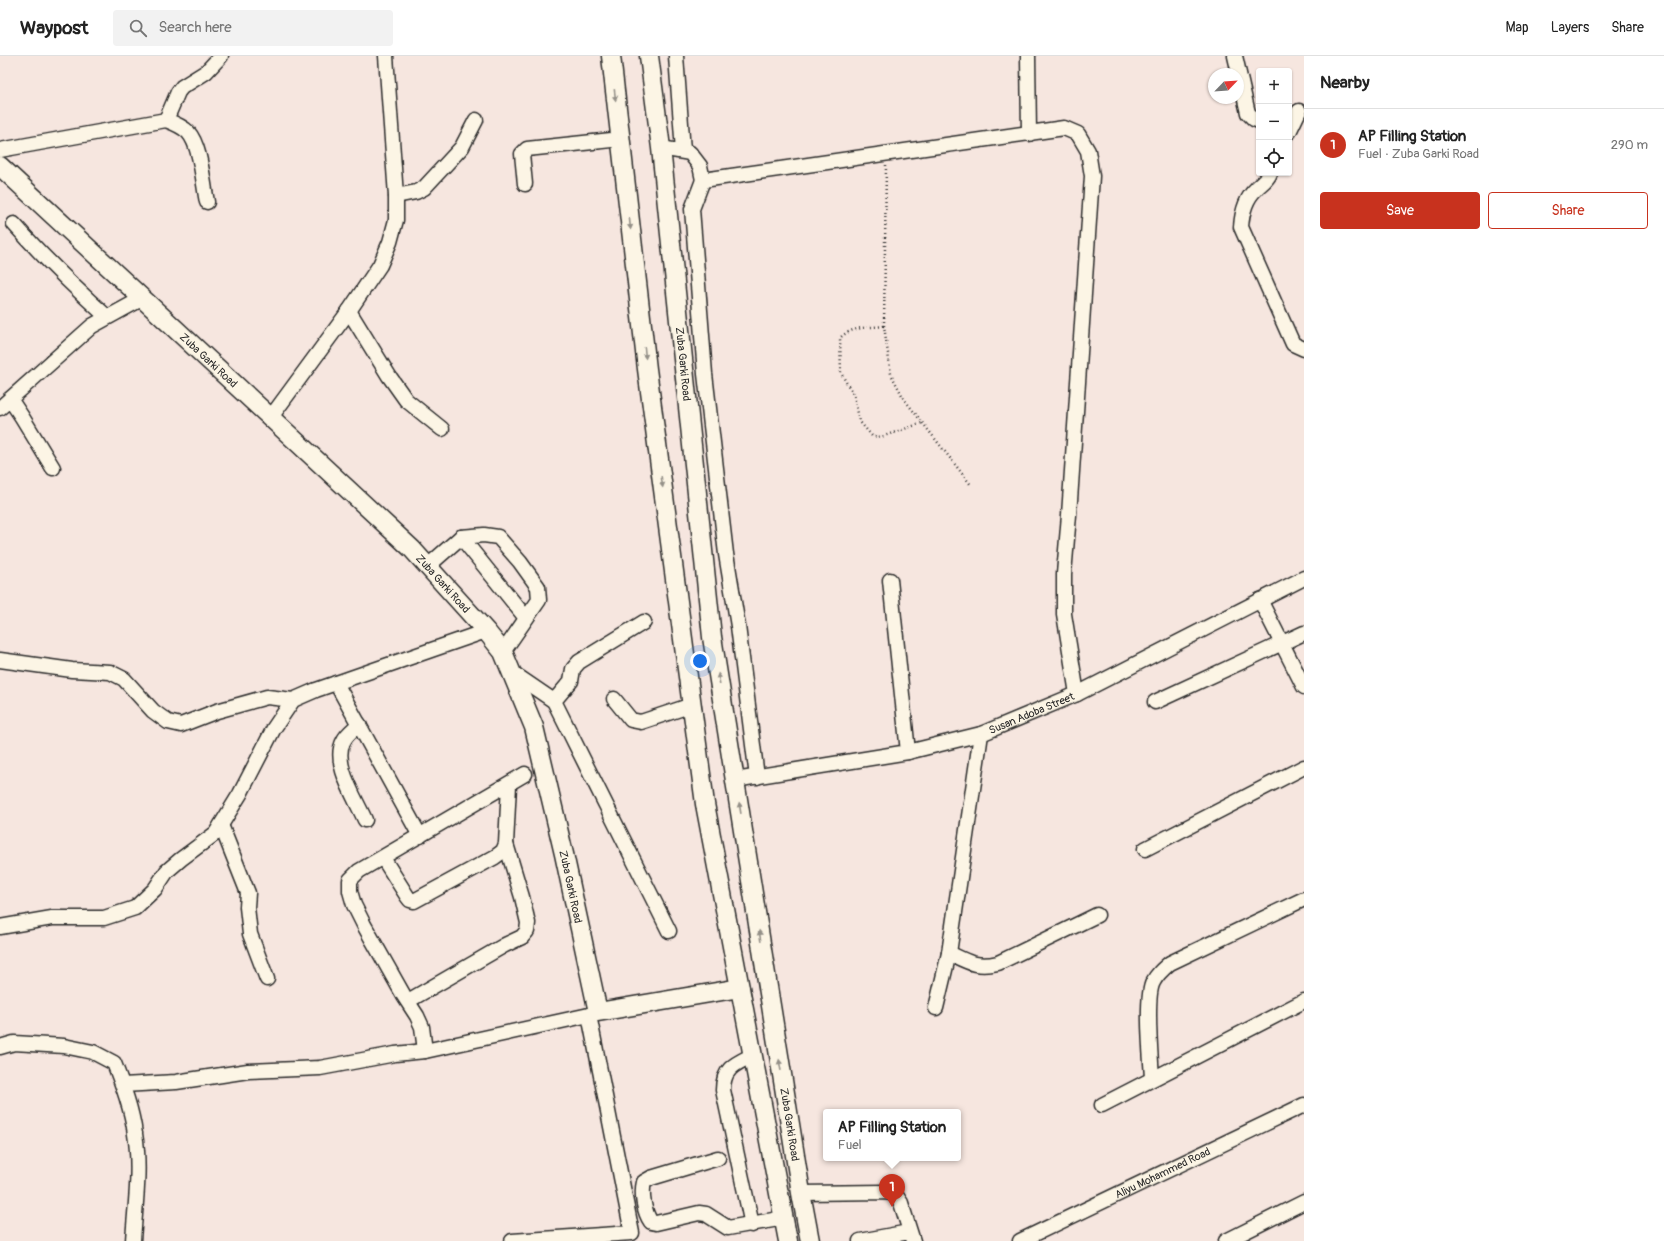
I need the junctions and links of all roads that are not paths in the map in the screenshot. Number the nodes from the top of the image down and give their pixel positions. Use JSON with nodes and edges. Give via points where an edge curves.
{"nodes":[{"id":1,"x":221,"y":56,"type":"edge"},
{"id":2,"x":386,"y":56,"type":"edge"},
{"id":3,"x":611,"y":56,"type":"edge"},
{"id":4,"x":650,"y":56,"type":"edge"},
{"id":5,"x":676,"y":56,"type":"edge"},
{"id":6,"x":1028,"y":56,"type":"edge"},
{"id":7,"x":1235,"y":56,"type":"edge"},
{"id":8,"x":1297,"y":111,"type":"edge"},
{"id":9,"x":166,"y":120,"type":"junction"},
{"id":10,"x":476,"y":120,"type":"dead end"},
{"id":11,"x":1256,"y":120,"type":"edge"},
{"id":12,"x":1292,"y":124,"type":"edge"},
{"id":13,"x":1029,"y":134,"type":"junction"},
{"id":14,"x":621,"y":139,"type":"junction"},
{"id":15,"x":661,"y":148,"type":"junction"},
{"id":16,"x":0,"y":150,"type":"edge"},
{"id":17,"x":683,"y":152,"type":"junction"},
{"id":18,"x":0,"y":166,"type":"edge"},
{"id":19,"x":1269,"y":176,"type":"edge"},
{"id":20,"x":703,"y":180,"type":"junction"},
{"id":21,"x":525,"y":184,"type":"dead end"},
{"id":22,"x":396,"y":196,"type":"junction"},
{"id":23,"x":207,"y":202,"type":"dead end"},
{"id":24,"x":14,"y":224,"type":"dead end"},
{"id":25,"x":143,"y":298,"type":"junction"},
{"id":26,"x":349,"y":311,"type":"junction"},
{"id":27,"x":107,"y":317,"type":"junction"},
{"id":28,"x":1304,"y":349,"type":"edge"},
{"id":29,"x":5,"y":403,"type":"edge"},
{"id":30,"x":270,"y":417,"type":"junction"},
{"id":31,"x":442,"y":429,"type":"dead end"},
{"id":32,"x":53,"y":468,"type":"dead end"},
{"id":33,"x":462,"y":538,"type":"junction"},
{"id":34,"x":428,"y":566,"type":"junction"},
{"id":35,"x":1304,"y":578,"type":"edge"},
{"id":36,"x":890,"y":580,"type":"dead end"},
{"id":37,"x":1260,"y":600,"type":"junction"},
{"id":38,"x":526,"y":618,"type":"junction"},
{"id":39,"x":644,"y":622,"type":"dead end"},
{"id":40,"x":486,"y":631,"type":"junction"},
{"id":41,"x":1304,"y":633,"type":"edge"},
{"id":42,"x":1282,"y":644,"type":"junction"},
{"id":43,"x":502,"y":652,"type":"junction"},
{"id":44,"x":0,"y":660,"type":"edge"},
{"id":45,"x":510,"y":671,"type":"junction"},
{"id":46,"x":336,"y":683,"type":"junction"},
{"id":47,"x":1304,"y":687,"type":"edge"},
{"id":48,"x":1077,"y":694,"type":"junction"},
{"id":49,"x":614,"y":699,"type":"dead end"},
{"id":50,"x":293,"y":700,"type":"junction"},
{"id":51,"x":554,"y":701,"type":"junction"},
{"id":52,"x":1155,"y":702,"type":"dead end"},
{"id":53,"x":692,"y":705,"type":"junction"},
{"id":54,"x":359,"y":724,"type":"junction"},
{"id":55,"x":981,"y":734,"type":"junction"},
{"id":56,"x":908,"y":752,"type":"junction"},
{"id":57,"x":1304,"y":767,"type":"edge"},
{"id":58,"x":525,"y":774,"type":"dead end"},
{"id":59,"x":757,"y":777,"type":"junction"},
{"id":60,"x":735,"y":780,"type":"junction"},
{"id":61,"x":509,"y":785,"type":"junction"},
{"id":62,"x":365,"y":820,"type":"dead end"},
{"id":63,"x":221,"y":825,"type":"junction"},
{"id":64,"x":420,"y":836,"type":"junction"},
{"id":65,"x":506,"y":844,"type":"junction"},
{"id":66,"x":1145,"y":849,"type":"dead end"},
{"id":67,"x":383,"y":858,"type":"junction"},
{"id":68,"x":1304,"y":899,"type":"edge"},
{"id":69,"x":1097,"y":915,"type":"dead end"},
{"id":70,"x":0,"y":927,"type":"edge"},
{"id":71,"x":669,"y":931,"type":"dead end"},
{"id":72,"x":949,"y":953,"type":"junction"},
{"id":73,"x":267,"y":979,"type":"dead end"},
{"id":74,"x":740,"y":988,"type":"junction"},
{"id":75,"x":408,"y":1001,"type":"junction"},
{"id":76,"x":1304,"y":1001,"type":"edge"},
{"id":77,"x":936,"y":1008,"type":"dead end"},
{"id":78,"x":593,"y":1014,"type":"junction"},
{"id":79,"x":0,"y":1047,"type":"edge"},
{"id":80,"x":425,"y":1051,"type":"junction"},
{"id":81,"x":753,"y":1055,"type":"junction"},
{"id":82,"x":1152,"y":1078,"type":"junction"},
{"id":83,"x":123,"y":1085,"type":"junction"},
{"id":84,"x":1102,"y":1105,"type":"dead end"},
{"id":85,"x":1304,"y":1105,"type":"edge"},
{"id":86,"x":718,"y":1158,"type":"dead end"},
{"id":87,"x":801,"y":1194,"type":"junction"},
{"id":88,"x":1302,"y":1208,"type":"edge"},
{"id":89,"x":784,"y":1218,"type":"junction"},
{"id":90,"x":805,"y":1218,"type":"junction"},
{"id":91,"x":752,"y":1225,"type":"junction"},
{"id":92,"x":911,"y":1236,"type":"edge"},
{"id":93,"x":133,"y":1241,"type":"edge"},
{"id":94,"x":512,"y":1241,"type":"edge"},
{"id":95,"x":788,"y":1241,"type":"edge"},
{"id":96,"x":810,"y":1241,"type":"edge"},
{"id":97,"x":814,"y":1241,"type":"edge"},
{"id":98,"x":860,"y":1241,"type":"edge"},
{"id":99,"x":1020,"y":1241,"type":"edge"},
{"id":100,"x":1226,"y":1241,"type":"edge"}],
"edges":[{"from":1,"to":9,"type":"street","via":[[206,72],[182,87]]},
{"from":2,"to":22,"type":"street"},
{"from":3,"to":14,"type":"main road","name":"Zuba Garki Road","one_way":true},
{"from":4,"to":15,"type":"main road","name":"Zuba Garki Road"},
{"from":5,"to":17,"type":"street"},
{"from":6,"to":13,"type":"street"},
{"from":7,"to":11,"type":"street","via":[[1248,113]]},
{"from":8,"to":12,"type":"street"},
{"from":9,"to":16,"type":"street"},
{"from":9,"to":23,"type":"street","via":[[188,132],[196,145]]},
{"from":10,"to":22,"type":"street","via":[[462,147],[424,188]]},
{"from":13,"to":20,"type":"street"},
{"from":13,"to":48,"type":"street","via":[[1064,128],[1078,134],[1088,151],[1092,176],[1064,574],[1064,614]]},
{"from":14,"to":21,"type":"street","via":[[527,149],[522,154]]},
{"from":14,"to":53,"type":"main road","name":"Zuba Garki Road","one_way":true,"via":[[647,369]]},
{"from":15,"to":17,"type":"street"},
{"from":60,"to":15,"type":"main road","name":"Zuba Garki Road","one_way":true,"via":[[712,637]]},
{"from":17,"to":20,"type":"street","via":[[690,153],[700,166]]},
{"from":18,"to":25,"type":"main road","name":"Zuba Garki Road"},
{"from":19,"to":28,"type":"street","via":[[1247,200],[1241,227],[1293,344]]},
{"from":20,"to":59,"type":"street","via":[[692,208],[705,374],[726,554],[751,718]]},
{"from":22,"to":26,"type":"street","via":[[396,220],[390,242],[380,265]]},
{"from":24,"to":27,"type":"street","via":[[74,287]]},
{"from":25,"to":27,"type":"street"},
{"from":25,"to":30,"type":"main road","name":"Zuba Garki Road"},
{"from":26,"to":30,"type":"street"},
{"from":26,"to":31,"type":"street","via":[[406,400]]},
{"from":27,"to":29,"type":"street","via":[[92,326]]},
{"from":29,"to":32,"type":"street","via":[[22,417]]},
{"from":30,"to":34,"type":"main road","name":"Zuba Garki Road"},
{"from":33,"to":34,"type":"street"},
{"from":33,"to":38,"type":"street"},
{"from":33,"to":38,"type":"street","via":[[484,535],[498,537],[520,562],[538,587],[539,600]]},
{"from":34,"to":40,"type":"main road","name":"Zuba Garki Road"},
{"from":35,"to":37,"type":"street","name":"Susan Adoba Street"},
{"from":36,"to":56,"type":"street"},
{"from":37,"to":42,"type":"street"},
{"from":37,"to":48,"type":"street","name":"Susan Adoba Street"},
{"from":38,"to":43,"type":"street"},
{"from":39,"to":51,"type":"street","via":[[579,662],[573,669],[571,681]]},
{"from":40,"to":43,"type":"main road","name":"Zuba Garki Road"},
{"from":40,"to":46,"type":"street"},
{"from":41,"to":42,"type":"street"},
{"from":42,"to":47,"type":"street"},
{"from":42,"to":52,"type":"street"},
{"from":43,"to":45,"type":"main road","name":"Zuba Garki Road"},
{"from":44,"to":50,"type":"street","via":[[72,670],[110,672],[124,679],[153,711],[168,722],[181,726],[217,711],[268,697]]},
{"from":45,"to":51,"type":"street"},
{"from":45,"to":78,"type":"main road","name":"Zuba Garki Road","via":[[534,727],[564,854]]},
{"from":46,"to":50,"type":"street"},
{"from":46,"to":54,"type":"street"},
{"from":48,"to":55,"type":"street","name":"Susan Adoba Street"},
{"from":49,"to":53,"type":"street","via":[[631,720],[641,722]]},
{"from":50,"to":63,"type":"street","via":[[274,728]]},
{"from":51,"to":71,"type":"street"},
{"from":53,"to":74,"type":"main road","name":"Zuba Garki Road","via":[[705,804]]},
{"from":54,"to":62,"type":"street","via":[[344,739],[340,749],[340,763]]},
{"from":54,"to":64,"type":"street"},
{"from":55,"to":56,"type":"street","name":"Susan Adoba Street"},
{"from":55,"to":72,"type":"street"},
{"from":56,"to":59,"type":"street","name":"Susan Adoba Street"},
{"from":57,"to":66,"type":"street"},
{"from":58,"to":61,"type":"street"},
{"from":59,"to":60,"type":"street","name":"Susan Adoba Street"},
{"from":87,"to":60,"type":"main road","name":"Zuba Garki Road","one_way":true},
{"from":61,"to":64,"type":"street"},
{"from":61,"to":65,"type":"street"},
{"from":63,"to":70,"type":"street","via":[[216,833],[167,872],[155,889],[135,908],[104,918],[52,918]]},
{"from":63,"to":73,"type":"street","via":[[248,893],[250,934]]},
{"from":64,"to":67,"type":"street"},
{"from":65,"to":67,"type":"street","via":[[503,851],[495,857],[414,901],[407,896]]},
{"from":65,"to":75,"type":"street","via":[[522,896],[528,923],[527,931],[522,937]]},
{"from":67,"to":75,"type":"street","via":[[350,880],[350,891],[364,925]]},
{"from":68,"to":82,"type":"street","via":[[1170,964],[1159,972],[1152,983],[1149,1007]]},
{"from":69,"to":72,"type":"street","via":[[998,963],[976,965]]},
{"from":72,"to":77,"type":"street"},
{"from":74,"to":78,"type":"main road"},
{"from":74,"to":81,"type":"main road","name":"Zuba Garki Road"},
{"from":75,"to":80,"type":"street","via":[[422,1027]]},
{"from":76,"to":82,"type":"street"},
{"from":78,"to":80,"type":"street"},
{"from":78,"to":94,"type":"street","via":[[632,1233]]},
{"from":79,"to":83,"type":"street","via":[[14,1043],[64,1046],[93,1052],[114,1063]]},
{"from":80,"to":83,"type":"street","via":[[320,1068],[248,1071],[176,1082]]},
{"from":81,"to":89,"type":"main road","name":"Zuba Garki Road"},
{"from":81,"to":91,"type":"street","via":[[737,1063],[725,1074],[723,1082]]},
{"from":82,"to":84,"type":"street"},
{"from":83,"to":93,"type":"street","via":[[135,1134],[138,1176]]},
{"from":85,"to":99,"type":"street","name":"Aliyu Mohammed Road"},
{"from":86,"to":91,"type":"street","via":[[644,1182],[642,1190],[648,1217],[651,1222],[656,1223],[698,1213],[706,1214],[728,1228]]},
{"from":87,"to":90,"type":"main road","name":"Zuba Garki Road"},
{"from":87,"to":92,"type":"street","via":[[895,1194],[901,1203]]},
{"from":88,"to":100,"type":"street"},
{"from":89,"to":91,"type":"street"},
{"from":89,"to":95,"type":"main road","name":"Zuba Garki Road"},
{"from":90,"to":96,"type":"main road","name":"Zuba Garki Road"},
{"from":90,"to":97,"type":"main road"},
{"from":92,"to":98,"type":"street"}]}
